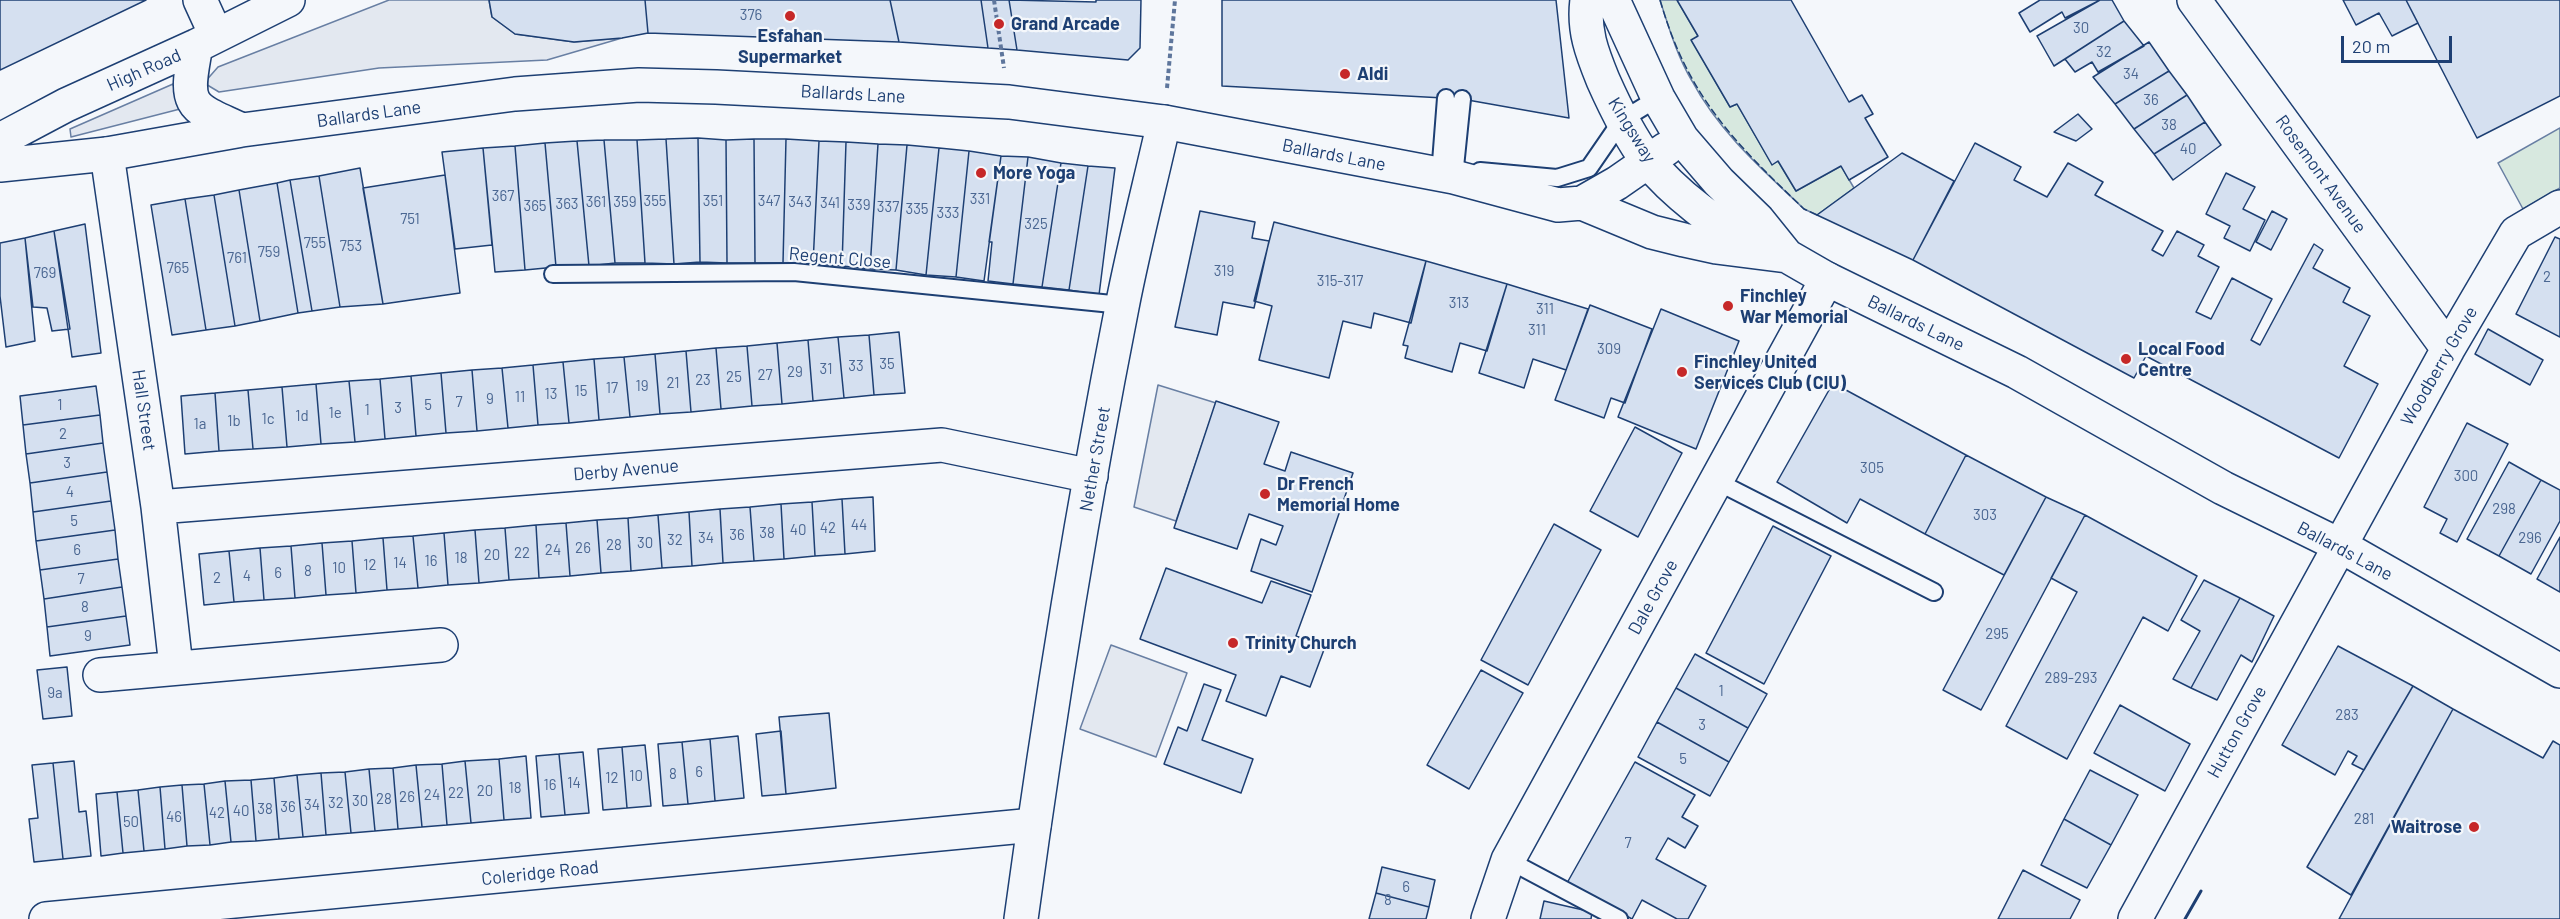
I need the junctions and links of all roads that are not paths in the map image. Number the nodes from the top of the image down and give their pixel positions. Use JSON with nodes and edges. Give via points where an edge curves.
{"nodes":[{"id":1,"x":201,"y":0,"type":"edge"},
{"id":2,"x":288,"y":0,"type":"edge"},
{"id":3,"x":1587,"y":0,"type":"edge"},
{"id":4,"x":1613,"y":0,"type":"edge"},
{"id":5,"x":2194,"y":0,"type":"edge"},
{"id":6,"x":206,"y":41,"type":"junction"},
{"id":7,"x":1454,"y":98,"type":"dead end"},
{"id":8,"x":1658,"y":98,"type":"junction"},
{"id":9,"x":1622,"y":120,"type":"junction"},
{"id":10,"x":1164,"y":122,"type":"junction"},
{"id":11,"x":242,"y":130,"type":"junction"},
{"id":12,"x":1682,"y":139,"type":"junction"},
{"id":13,"x":0,"y":140,"type":"edge"},
{"id":14,"x":107,"y":154,"type":"junction"},
{"id":15,"x":1648,"y":160,"type":"junction"},
{"id":16,"x":0,"y":165,"type":"edge"},
{"id":17,"x":1450,"y":174,"type":"junction"},
{"id":18,"x":1582,"y":203,"type":"junction"},
{"id":19,"x":2560,"y":207,"type":"edge"},
{"id":20,"x":1772,"y":253,"type":"junction"},
{"id":21,"x":553,"y":274,"type":"dead end"},
{"id":22,"x":1827,"y":279,"type":"junction"},
{"id":23,"x":1122,"y":305,"type":"junction"},
{"id":24,"x":2448,"y":349,"type":"junction"},
{"id":25,"x":1091,"y":476,"type":"junction"},
{"id":26,"x":1716,"y":481,"type":"junction"},
{"id":27,"x":158,"y":507,"type":"junction"},
{"id":28,"x":2339,"y":545,"type":"junction"},
{"id":29,"x":1934,"y":592,"type":"dead end"},
{"id":30,"x":441,"y":645,"type":"dead end"},
{"id":31,"x":176,"y":667,"type":"junction"},
{"id":32,"x":2560,"y":671,"type":"edge"},
{"id":33,"x":100,"y":675,"type":"dead end"},
{"id":34,"x":1034,"y":825,"type":"junction"},
{"id":35,"x":1508,"y":860,"type":"junction"},
{"id":36,"x":264,"y":909,"type":"edge"},
{"id":37,"x":46,"y":919,"type":"edge"},
{"id":38,"x":1022,"y":919,"type":"edge"},
{"id":39,"x":1488,"y":919,"type":"edge"},
{"id":40,"x":1619,"y":919,"type":"edge"},
{"id":41,"x":2135,"y":919,"type":"edge"}],
"edges":[{"from":1,"to":6,"type":"street"},
{"from":2,"to":6,"type":"street","name":"High Road"},
{"from":3,"to":9,"type":"street","name":"Kingsway","via":[[1589,48]]},
{"from":4,"to":8,"type":"street"},
{"from":5,"to":24,"type":"street","name":"Rosemont Avenue"},
{"from":6,"to":11,"type":"street","via":[[189,79],[192,98],[201,112]]},
{"from":6,"to":13,"type":"street","name":"High Road"},
{"from":7,"to":17,"type":"lane"},
{"from":8,"to":9,"type":"lane"},
{"from":8,"to":12,"type":"street"},
{"from":9,"to":15,"type":"street","name":"Kingsway"},
{"from":9,"to":17,"type":"lane","via":[[1589,168],[1557,178]]},
{"from":10,"to":11,"type":"street","name":"Ballards Lane","via":[[1010,102],[639,86],[515,94]]},
{"from":10,"to":17,"type":"street","name":"Ballards Lane"},
{"from":10,"to":23,"type":"street","name":"Nether Street"},
{"from":11,"to":14,"type":"street","name":"Ballards Lane"},
{"from":12,"to":15,"type":"street"},
{"from":12,"to":20,"type":"street","via":[[1758,220]]},
{"from":14,"to":16,"type":"street","name":"Ballards Lane"},
{"from":14,"to":27,"type":"street","name":"Hall Street"},
{"from":15,"to":18,"type":"street"},
{"from":15,"to":20,"type":"street","name":"Kingsway","via":[[1708,218]]},
{"from":17,"to":18,"type":"street","name":"Ballards Lane","via":[[1558,205]]},
{"from":18,"to":20,"type":"street","name":"Ballards Lane","via":[[1652,232],[1716,247]]},
{"from":19,"to":24,"type":"street","name":"Woodberry Grove","via":[[2516,233]]},
{"from":20,"to":22,"type":"street","name":"Ballards Lane"},
{"from":21,"to":23,"type":"lane","name":"Regent Close","via":[[794,272]]},
{"from":22,"to":26,"type":"street","name":"Dale Grove"},
{"from":22,"to":28,"type":"street","name":"Ballards Lane","via":[[2017,372],[2223,488]]},
{"from":23,"to":25,"type":"street","name":"Nether Street"},
{"from":24,"to":28,"type":"street","name":"Woodberry Grove"},
{"from":25,"to":27,"type":"street","name":"Derby Avenue","via":[[942,445]]},
{"from":25,"to":34,"type":"street","name":"Nether Street"},
{"from":26,"to":29,"type":"lane"},
{"from":26,"to":35,"type":"street","name":"Dale Grove"},
{"from":27,"to":31,"type":"street","name":"Hall Street"},
{"from":28,"to":32,"type":"street","name":"Ballards Lane"},
{"from":28,"to":41,"type":"street","name":"Hutton Grove"},
{"from":30,"to":31,"type":"street"},
{"from":31,"to":33,"type":"street"},
{"from":34,"to":36,"type":"street","name":"Coleridge Road"},
{"from":34,"to":38,"type":"street","name":"Nether Street"},
{"from":35,"to":39,"type":"street","name":"Dale Grove"},
{"from":35,"to":40,"type":"lane"},
{"from":36,"to":37,"type":"street","name":"Coleridge Road"}]}
